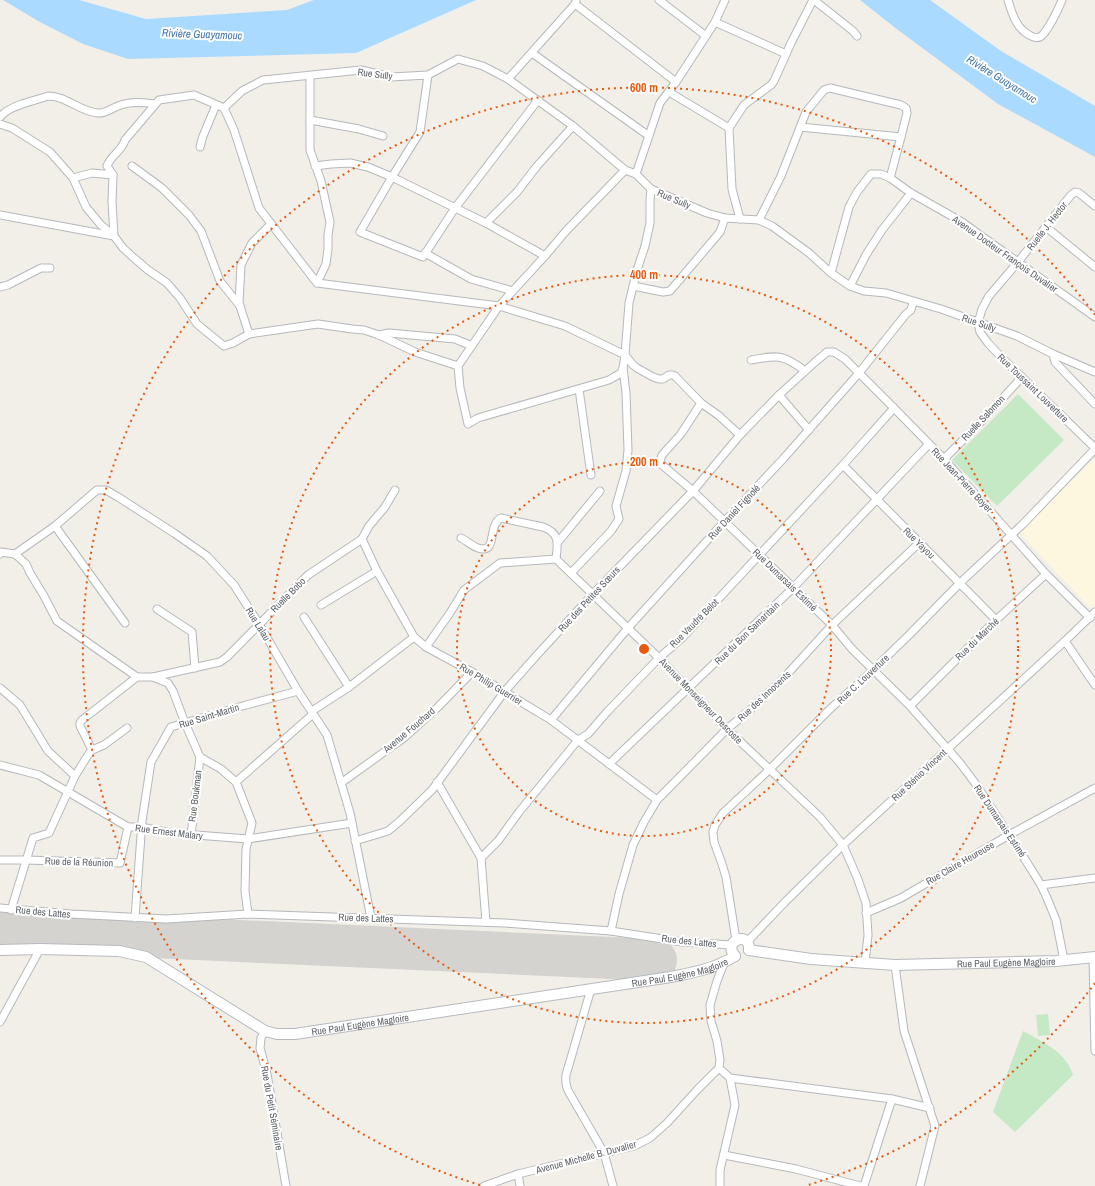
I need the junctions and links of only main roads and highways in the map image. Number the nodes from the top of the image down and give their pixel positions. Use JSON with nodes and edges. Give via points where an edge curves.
{"nodes":[{"id":1,"x":748,"y":946,"type":"junction"},
{"id":2,"x":0,"y":950,"type":"edge"},
{"id":3,"x":735,"y":956,"type":"junction"},
{"id":4,"x":1094,"y":957,"type":"edge"}],
"edges":[{"from":1,"to":3,"type":"main road","via":[[745,956]]},
{"from":1,"to":3,"type":"main road","via":[[743,939],[734,942],[732,951]]},
{"from":1,"to":4,"type":"main road","name":"Rue Paul Eugène Magloire","via":[[811,959],[895,965]]},
{"from":2,"to":3,"type":"main road","name":"Rue Paul Eugène Magloire","via":[[119,951],[146,956],[265,1032],[277,1034],[295,1034],[671,977],[706,970]]}]}
